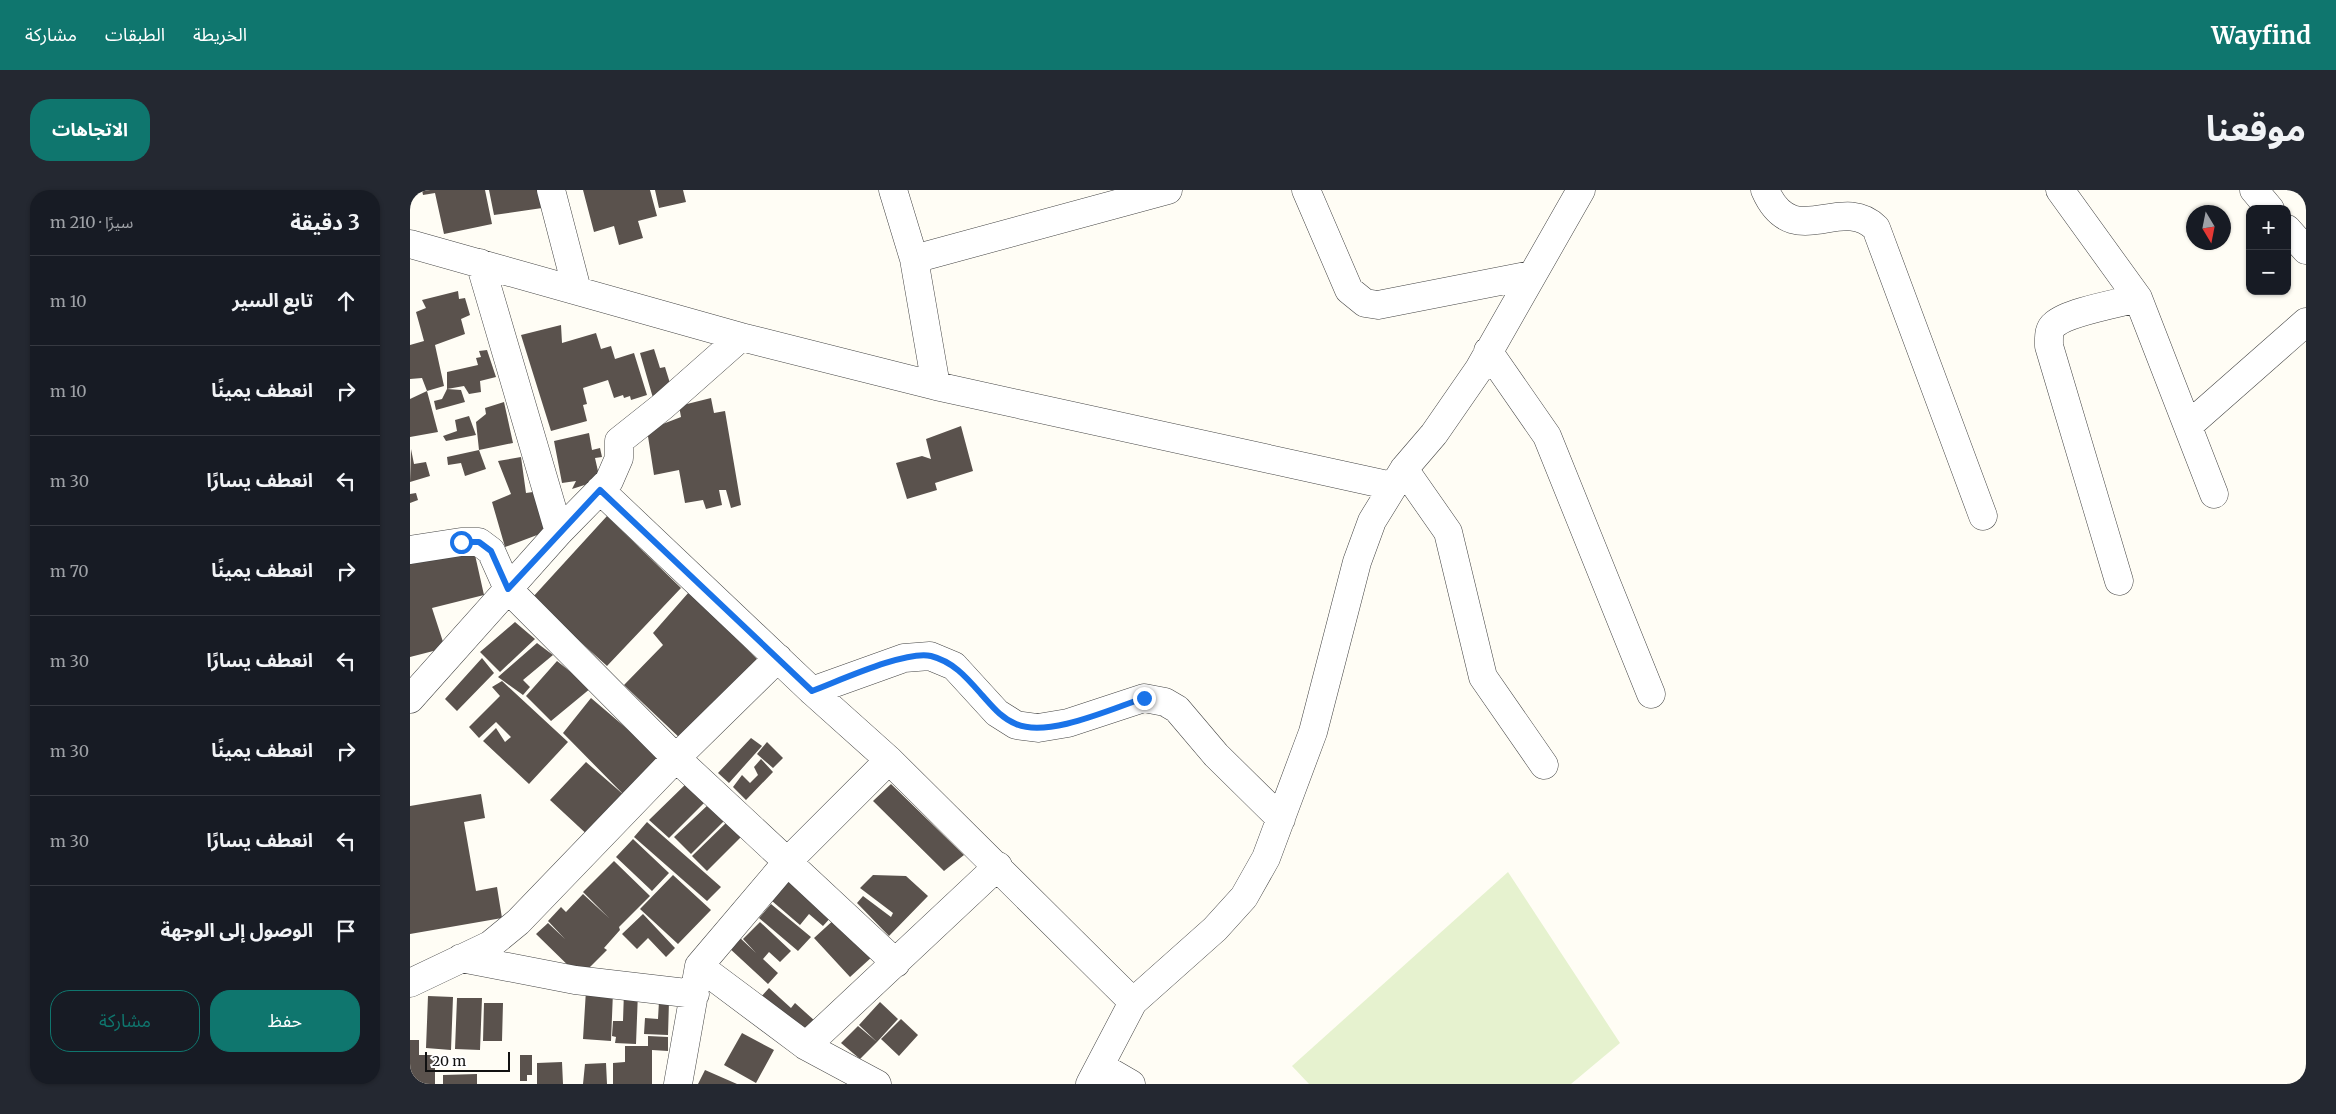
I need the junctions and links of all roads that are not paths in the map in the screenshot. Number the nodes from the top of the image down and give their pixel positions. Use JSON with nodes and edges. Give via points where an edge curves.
{"nodes":[{"id":1,"x":551,"y":190,"type":"edge"},
{"id":2,"x":894,"y":190,"type":"edge"},
{"id":3,"x":1168,"y":190,"type":"edge"},
{"id":4,"x":1306,"y":190,"type":"edge"},
{"id":5,"x":1581,"y":190,"type":"edge"},
{"id":6,"x":1765,"y":190,"type":"edge"},
{"id":7,"x":2060,"y":190,"type":"edge"},
{"id":8,"x":2254,"y":190,"type":"edge"},
{"id":9,"x":2267,"y":205,"type":"edge"},
{"id":10,"x":2291,"y":233,"type":"edge"},
{"id":11,"x":410,"y":244,"type":"edge"},
{"id":12,"x":2306,"y":250,"type":"edge"},
{"id":13,"x":914,"y":259,"type":"junction"},
{"id":14,"x":480,"y":264,"type":"junction"},
{"id":15,"x":1531,"y":275,"type":"junction"},
{"id":16,"x":577,"y":290,"type":"junction"},
{"id":17,"x":2138,"y":298,"type":"junction"},
{"id":18,"x":2306,"y":322,"type":"edge"},
{"id":19,"x":741,"y":337,"type":"junction"},
{"id":20,"x":1488,"y":352,"type":"junction"},
{"id":21,"x":936,"y":386,"type":"junction"},
{"id":22,"x":2189,"y":425,"type":"junction"},
{"id":23,"x":1398,"y":478,"type":"junction"},
{"id":24,"x":600,"y":490,"type":"junction"},
{"id":25,"x":2214,"y":494,"type":"dead end"},
{"id":26,"x":1983,"y":516,"type":"dead end"},
{"id":27,"x":559,"y":532,"type":"junction"},
{"id":28,"x":410,"y":550,"type":"edge"},
{"id":29,"x":2119,"y":581,"type":"dead end"},
{"id":30,"x":508,"y":589,"type":"junction"},
{"id":31,"x":778,"y":658,"type":"junction"},
{"id":32,"x":812,"y":691,"type":"junction"},
{"id":33,"x":1651,"y":694,"type":"dead end"},
{"id":34,"x":410,"y":700,"type":"edge"},
{"id":35,"x":676,"y":758,"type":"junction"},
{"id":36,"x":889,"y":760,"type":"junction"},
{"id":37,"x":1544,"y":764,"type":"dead end"},
{"id":38,"x":1282,"y":819,"type":"junction"},
{"id":39,"x":788,"y":861,"type":"junction"},
{"id":40,"x":998,"y":866,"type":"junction"},
{"id":41,"x":461,"y":958,"type":"junction"},
{"id":42,"x":896,"y":963,"type":"junction"},
{"id":43,"x":699,"y":966,"type":"junction"},
{"id":44,"x":410,"y":983,"type":"edge"},
{"id":45,"x":695,"y":994,"type":"junction"},
{"id":46,"x":1133,"y":1002,"type":"junction"},
{"id":47,"x":806,"y":1046,"type":"junction"},
{"id":48,"x":1095,"y":1075,"type":"edge"},
{"id":49,"x":678,"y":1084,"type":"edge"},
{"id":50,"x":877,"y":1084,"type":"edge"},
{"id":51,"x":1132,"y":1084,"type":"edge"}],
"edges":[{"from":1,"to":16,"type":"street"},
{"from":2,"to":13,"type":"street"},
{"from":3,"to":13,"type":"street"},
{"from":4,"to":15,"type":"street","via":[[1349,290],[1365,303],[1378,305]]},
{"from":5,"to":15,"type":"street"},
{"from":6,"to":26,"type":"street","via":[[1770,202],[1791,220],[1810,222],[1859,217],[1876,228]]},
{"from":7,"to":17,"type":"street"},
{"from":8,"to":9,"type":"street"},
{"from":10,"to":12,"type":"street"},
{"from":11,"to":14,"type":"street"},
{"from":13,"to":21,"type":"street"},
{"from":14,"to":16,"type":"street"},
{"from":14,"to":27,"type":"street"},
{"from":15,"to":20,"type":"street"},
{"from":16,"to":19,"type":"street"},
{"from":17,"to":22,"type":"street"},
{"from":17,"to":29,"type":"street","via":[[2067,317],[2055,323],[2048,335]]},
{"from":18,"to":22,"type":"street"},
{"from":19,"to":21,"type":"street"},
{"from":19,"to":24,"type":"street","via":[[619,441],[619,458],[609,481]]},
{"from":20,"to":23,"type":"street","via":[[1434,434]]},
{"from":20,"to":33,"type":"street","via":[[1547,436]]},
{"from":21,"to":23,"type":"street"},
{"from":22,"to":25,"type":"street"},
{"from":23,"to":37,"type":"street","via":[[1448,532],[1483,677]]},
{"from":23,"to":38,"type":"street","via":[[1372,521],[1357,562],[1313,732]]},
{"from":24,"to":27,"type":"street"},
{"from":24,"to":31,"type":"street"},
{"from":27,"to":30,"type":"street"},
{"from":28,"to":30,"type":"street","via":[[479,542],[491,551]]},
{"from":30,"to":34,"type":"street"},
{"from":30,"to":35,"type":"street"},
{"from":31,"to":32,"type":"street"},
{"from":31,"to":35,"type":"street"},
{"from":32,"to":36,"type":"street"},
{"from":32,"to":38,"type":"street","via":[[904,658],[930,656],[954,666],[997,713],[1016,725],[1038,728],[1068,723],[1144,698],[1165,702],[1177,709],[1216,755]]},
{"from":35,"to":39,"type":"street"},
{"from":35,"to":41,"type":"street","via":[[518,922],[490,945]]},
{"from":36,"to":39,"type":"street"},
{"from":36,"to":40,"type":"street"},
{"from":38,"to":46,"type":"street","via":[[1266,858],[1244,897],[1215,929]]},
{"from":39,"to":42,"type":"street"},
{"from":39,"to":43,"type":"street"},
{"from":40,"to":42,"type":"street"},
{"from":40,"to":46,"type":"street"},
{"from":41,"to":44,"type":"street"},
{"from":41,"to":45,"type":"street","via":[[575,980]]},
{"from":42,"to":47,"type":"street"},
{"from":43,"to":45,"type":"street"},
{"from":43,"to":47,"type":"street"},
{"from":45,"to":49,"type":"street"},
{"from":46,"to":48,"type":"street"},
{"from":47,"to":50,"type":"street"},
{"from":48,"to":51,"type":"street"}]}
